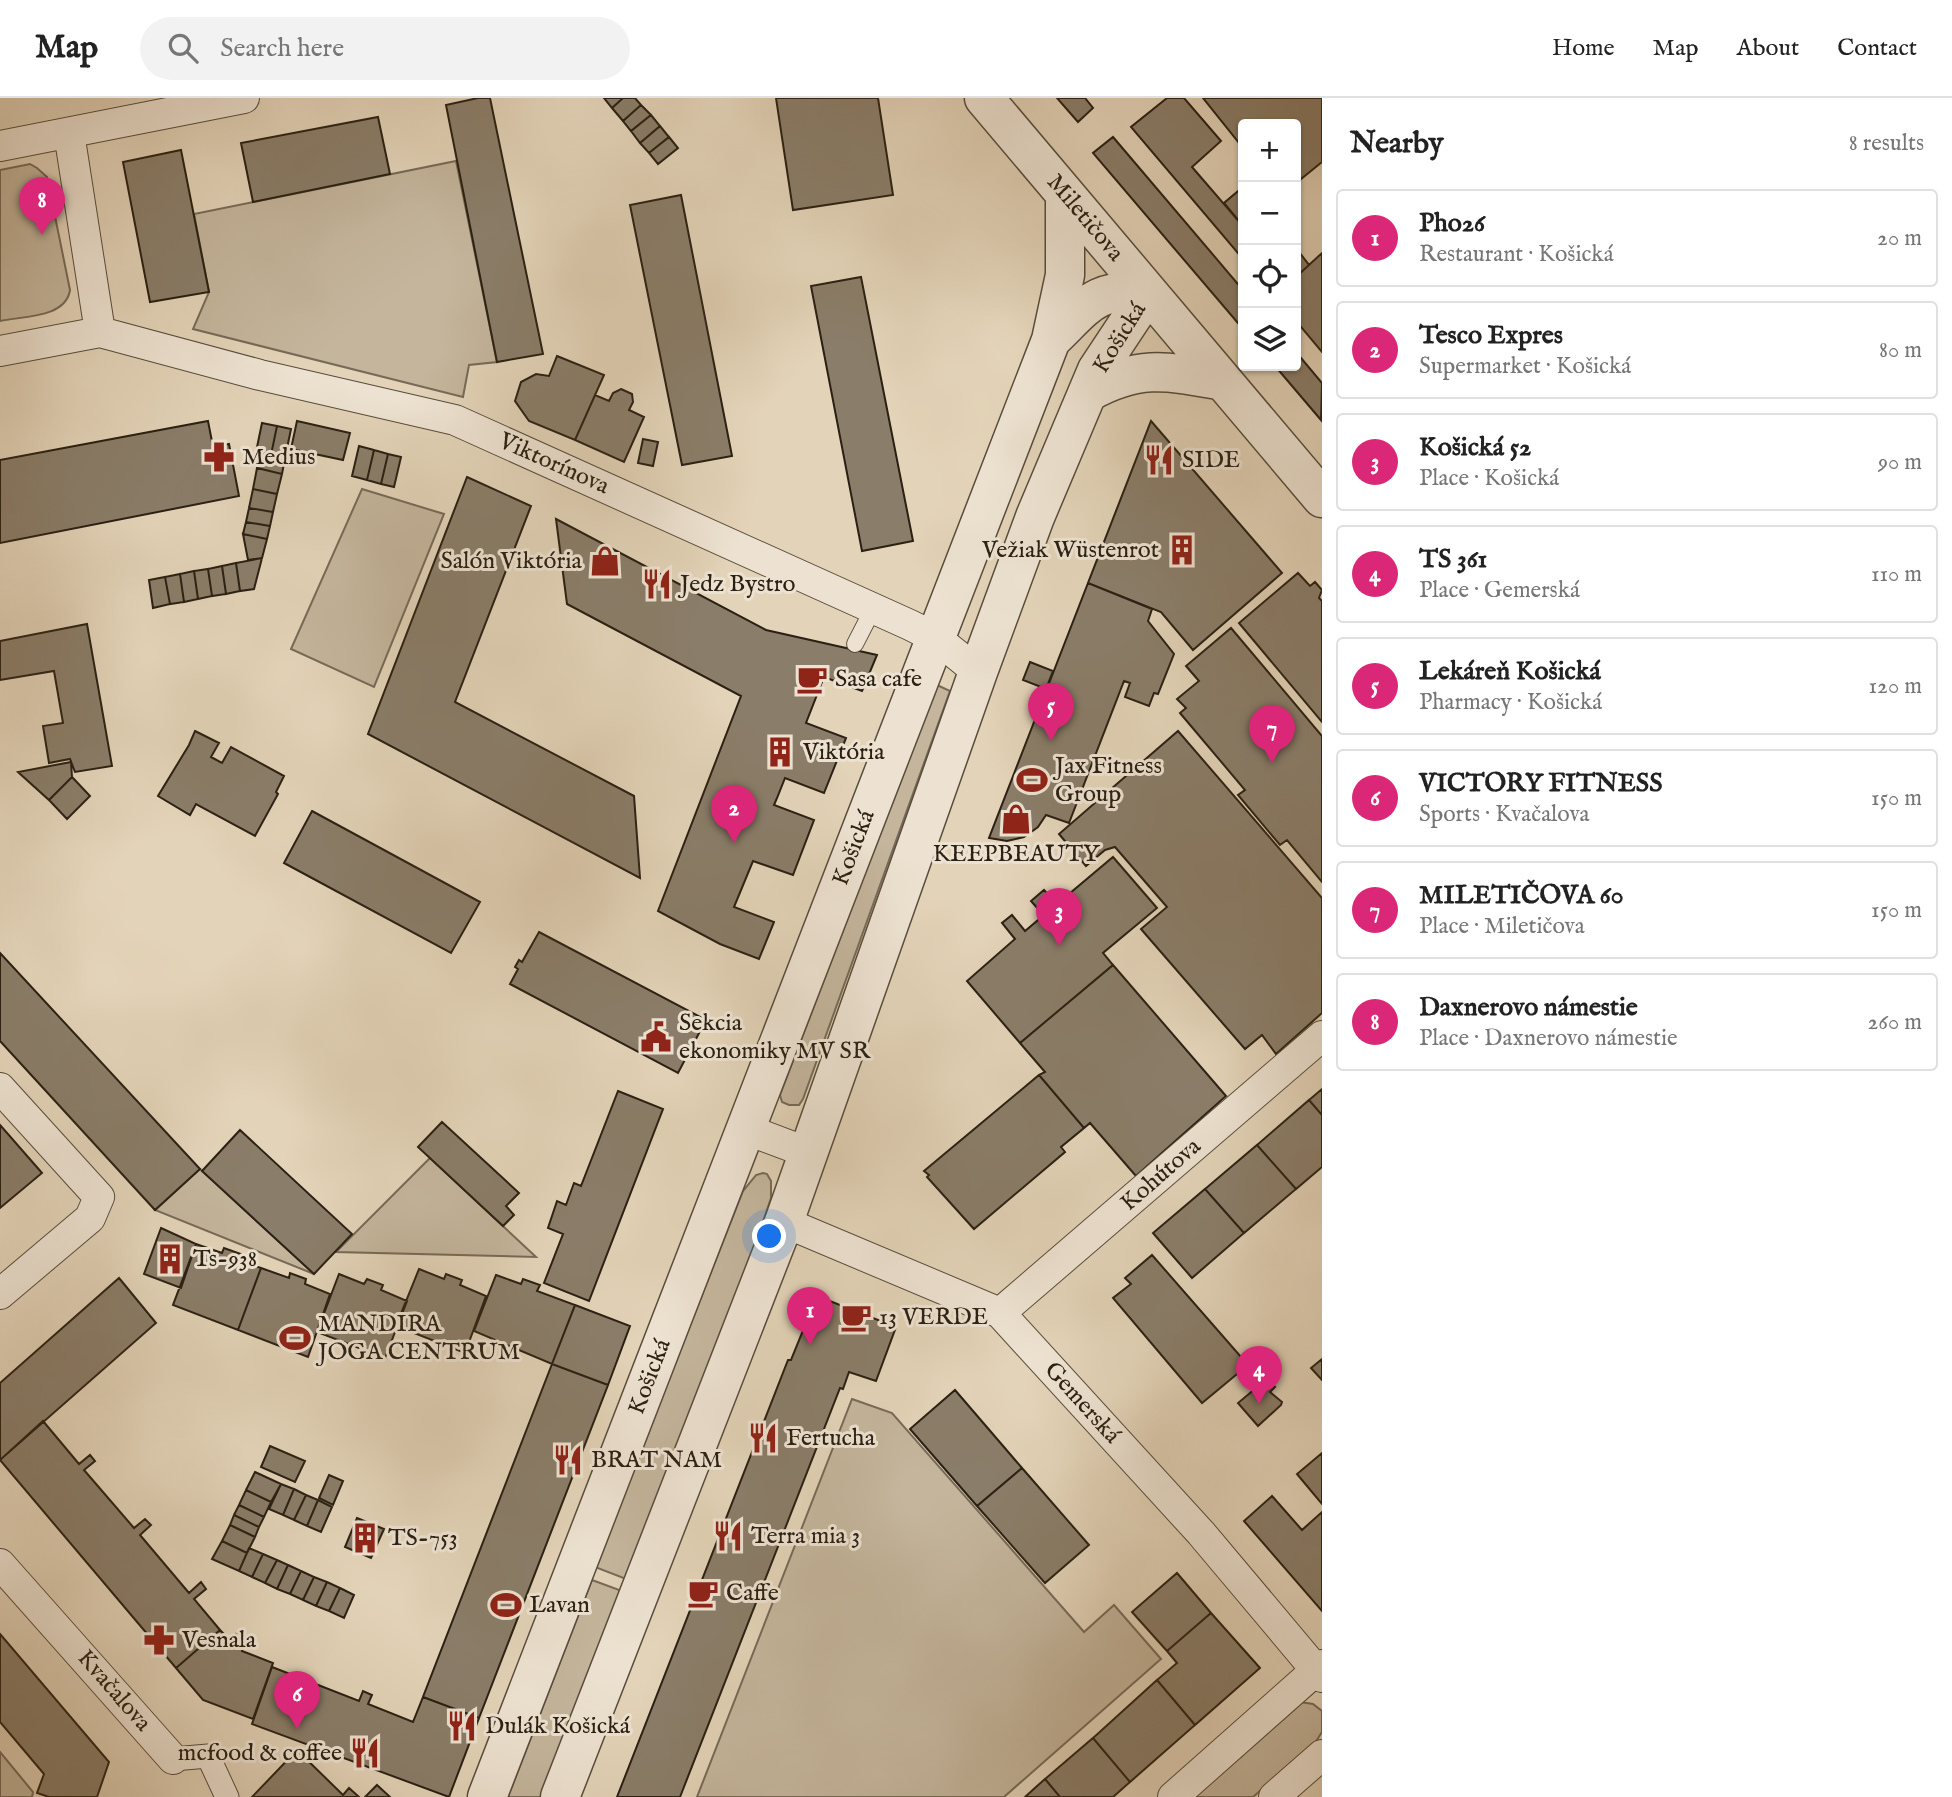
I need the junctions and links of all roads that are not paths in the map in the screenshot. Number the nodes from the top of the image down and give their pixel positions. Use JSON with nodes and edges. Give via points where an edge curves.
{"nodes":[{"id":1,"x":244,"y":98,"type":"edge"},
{"id":2,"x":984,"y":98,"type":"edge"},
{"id":3,"x":69,"y":133,"type":"junction"},
{"id":4,"x":0,"y":146,"type":"edge"},
{"id":5,"x":1065,"y":194,"type":"junction"},
{"id":6,"x":1148,"y":293,"type":"junction"},
{"id":7,"x":100,"y":332,"type":"junction"},
{"id":8,"x":1051,"y":340,"type":"junction"},
{"id":9,"x":0,"y":351,"type":"edge"},
{"id":10,"x":1223,"y":381,"type":"junction"},
{"id":11,"x":1089,"y":392,"type":"junction"},
{"id":12,"x":1322,"y":498,"type":"edge"},
{"id":13,"x":873,"y":609,"type":"junction"},
{"id":14,"x":936,"y":638,"type":"junction"},
{"id":15,"x":855,"y":644,"type":"dead end"},
{"id":16,"x":978,"y":672,"type":"junction"},
{"id":17,"x":1322,"y":1036,"type":"edge"},
{"id":18,"x":0,"y":1088,"type":"edge"},
{"id":19,"x":745,"y":1129,"type":"junction"},
{"id":20,"x":809,"y":1153,"type":"junction"},
{"id":21,"x":784,"y":1222,"type":"junction"},
{"id":22,"x":0,"y":1294,"type":"edge"},
{"id":23,"x":1000,"y":1312,"type":"junction"},
{"id":24,"x":0,"y":1564,"type":"edge"},
{"id":25,"x":1320,"y":1671,"type":"edge"},
{"id":26,"x":1322,"y":1755,"type":"edge"},
{"id":27,"x":173,"y":1759,"type":"joint"},
{"id":28,"x":227,"y":1797,"type":"edge"},
{"id":29,"x":487,"y":1797,"type":"edge"},
{"id":30,"x":560,"y":1797,"type":"edge"},
{"id":31,"x":1173,"y":1797,"type":"edge"},
{"id":32,"x":1274,"y":1797,"type":"edge"}],
"edges":[{"from":1,"to":3,"type":"street"},
{"from":2,"to":5,"type":"street","name":"Miletičova"},
{"from":3,"to":4,"type":"street"},
{"from":3,"to":7,"type":"street"},
{"from":5,"to":6,"type":"street","name":"Miletičova"},
{"from":5,"to":8,"type":"street","via":[[1065,275]]},
{"from":6,"to":8,"type":"street","name":"Košická","via":[[1120,291],[1096,298]]},
{"from":6,"to":10,"type":"street","name":"Miletičova"},
{"from":6,"to":11,"type":"street","name":"Košická","via":[[1097,370]]},
{"from":7,"to":9,"type":"street"},
{"from":7,"to":13,"type":"street","name":"Viktorínova","via":[[455,420]]},
{"from":8,"to":14,"type":"street","name":"Košická"},
{"from":10,"to":11,"type":"street","via":[[1162,370],[1142,372]]},
{"from":10,"to":12,"type":"street","name":"Miletičova"},
{"from":11,"to":16,"type":"street","name":"Košická","via":[[1059,456]]},
{"from":13,"to":14,"type":"street","name":"Viktorínova"},
{"from":13,"to":15,"type":"lane"},
{"from":14,"to":16,"type":"street","name":"Viktorínova"},
{"from":14,"to":19,"type":"street","name":"Košická"},
{"from":16,"to":20,"type":"street","name":"Košická"},
{"from":17,"to":23,"type":"street","name":"Kohútova"},
{"from":18,"to":22,"type":"street","via":[[99,1197],[90,1218]]},
{"from":19,"to":20,"type":"street"},
{"from":19,"to":29,"type":"street","name":"Košická"},
{"from":20,"to":21,"type":"street","name":"Košická"},
{"from":21,"to":23,"type":"street","name":"Gemerská"},
{"from":21,"to":30,"type":"street","name":"Košická"},
{"from":23,"to":25,"type":"street","name":"Gemerská"},
{"from":24,"to":27,"type":"street","name":"Kvačalova"},
{"from":25,"to":31,"type":"street"},
{"from":26,"to":32,"type":"street"},
{"from":27,"to":28,"type":"street","name":"Kvačalova","via":[[208,1756]]}]}
